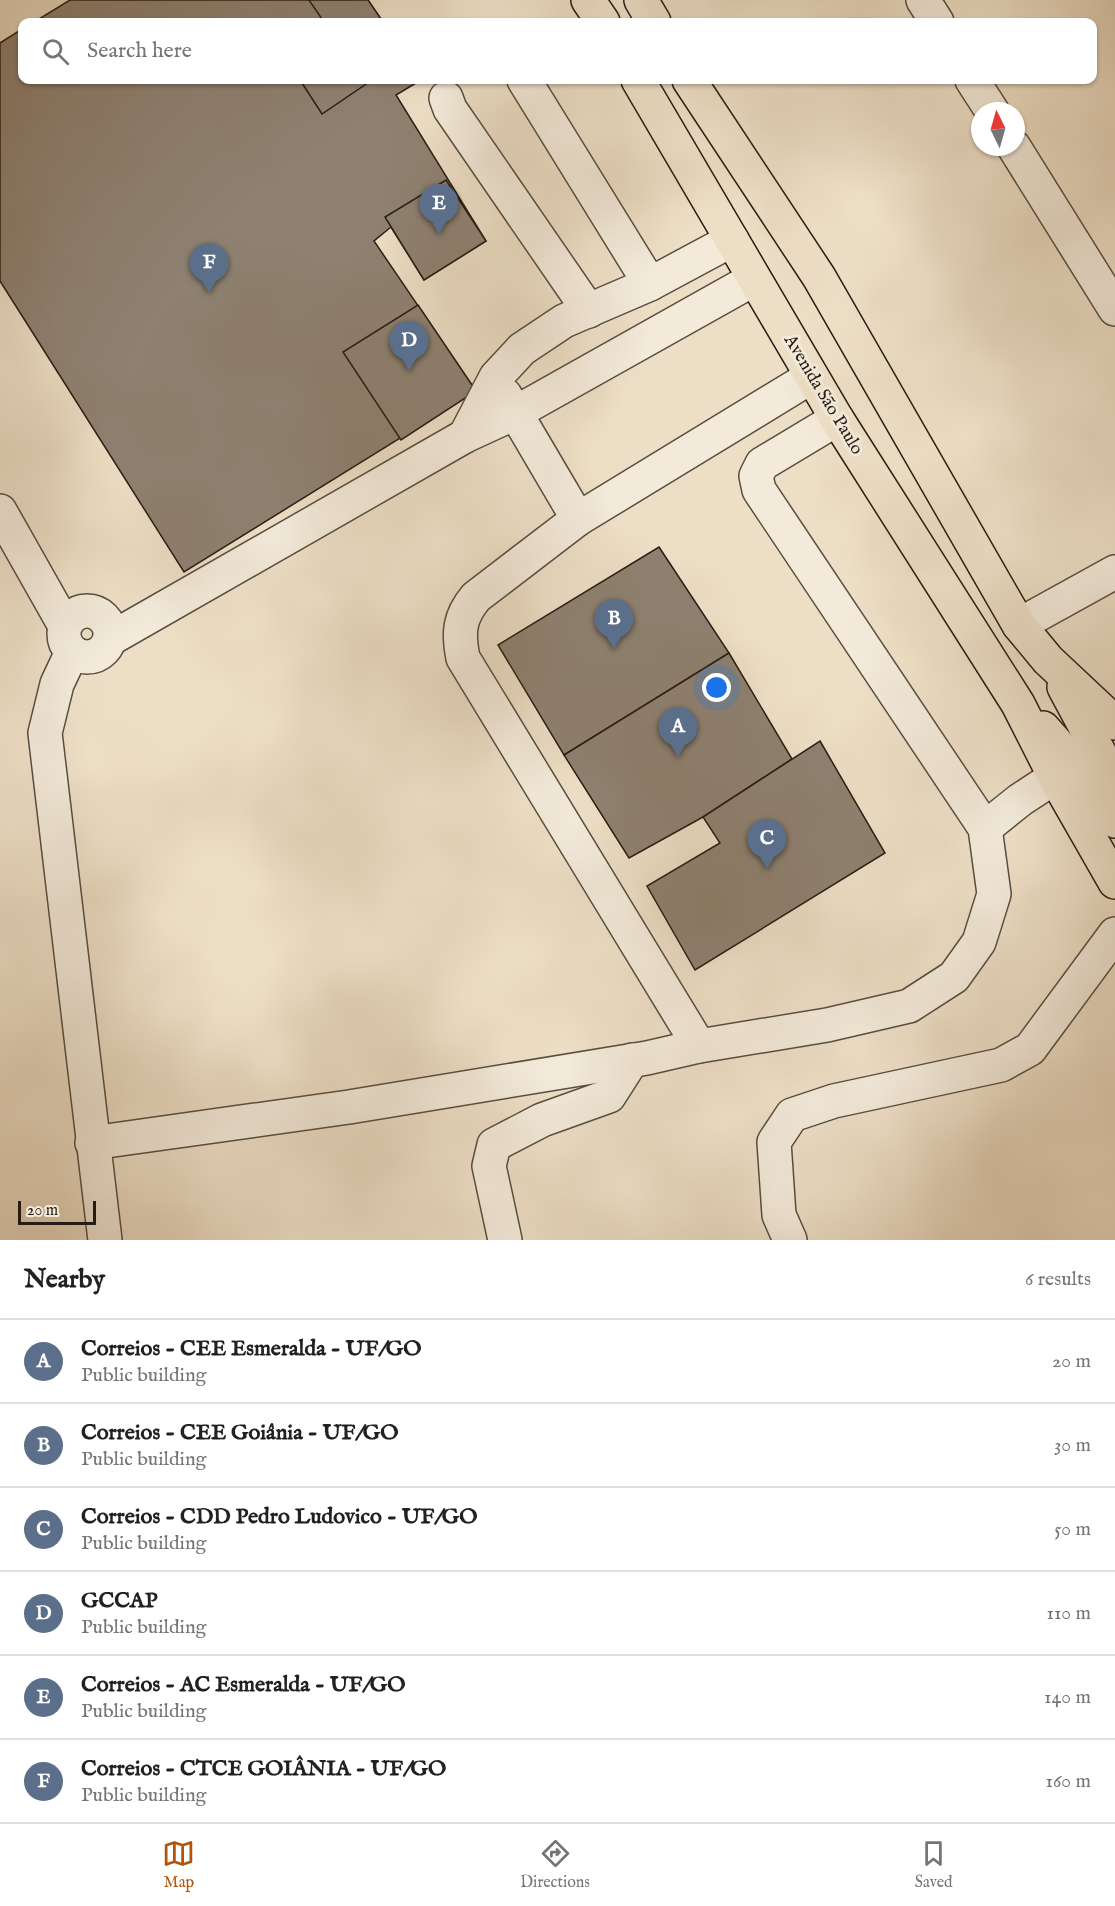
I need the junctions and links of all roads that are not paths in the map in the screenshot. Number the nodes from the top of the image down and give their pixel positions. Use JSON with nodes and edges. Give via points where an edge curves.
{"nodes":[{"id":1,"x":588,"y":0,"type":"edge"},
{"id":2,"x":641,"y":0,"type":"edge"},
{"id":3,"x":923,"y":0,"type":"edge"},
{"id":4,"x":600,"y":18,"type":"edge"},
{"id":5,"x":652,"y":18,"type":"edge"},
{"id":6,"x":934,"y":18,"type":"edge"},
{"id":7,"x":526,"y":84,"type":"edge"},
{"id":8,"x":640,"y":84,"type":"edge"},
{"id":9,"x":692,"y":84,"type":"edge"},
{"id":10,"x":975,"y":84,"type":"edge"},
{"id":11,"x":446,"y":98,"type":"dead end"},
{"id":12,"x":986,"y":102,"type":"edge"},
{"id":13,"x":1020,"y":156,"type":"edge"},
{"id":14,"x":732,"y":240,"type":"junction"},
{"id":15,"x":754,"y":279,"type":"junction"},
{"id":16,"x":650,"y":284,"type":"junction"},
{"id":17,"x":1110,"y":291,"type":"edge"},
{"id":18,"x":589,"y":311,"type":"junction"},
{"id":19,"x":496,"y":377,"type":"junction"},
{"id":20,"x":811,"y":377,"type":"junction"},
{"id":21,"x":515,"y":413,"type":"junction"},
{"id":22,"x":837,"y":419,"type":"junction"},
{"id":23,"x":465,"y":436,"type":"junction"},
{"id":24,"x":0,"y":511,"type":"edge"},
{"id":25,"x":578,"y":519,"type":"junction"},
{"id":26,"x":1115,"y":572,"type":"edge"},
{"id":27,"x":1019,"y":625,"type":"junction"},
{"id":28,"x":68,"y":639,"type":"junction"},
{"id":29,"x":1048,"y":660,"type":"junction"},
{"id":30,"x":1018,"y":704,"type":"junction"},
{"id":31,"x":1115,"y":723,"type":"edge"},
{"id":32,"x":1055,"y":777,"type":"junction"},
{"id":33,"x":1115,"y":782,"type":"edge"},
{"id":34,"x":1115,"y":821,"type":"edge"},
{"id":35,"x":985,"y":828,"type":"junction"},
{"id":36,"x":1115,"y":882,"type":"edge"},
{"id":37,"x":1115,"y":934,"type":"edge"},
{"id":38,"x":699,"y":1046,"type":"junction"},
{"id":39,"x":632,"y":1060,"type":"junction"},
{"id":40,"x":92,"y":1143,"type":"junction"},
{"id":41,"x":105,"y":1240,"type":"edge"},
{"id":42,"x":505,"y":1240,"type":"edge"},
{"id":43,"x":790,"y":1240,"type":"edge"}],
"edges":[{"from":1,"to":4,"type":"main road"},
{"from":2,"to":5,"type":"main road"},
{"from":3,"to":6,"type":"street"},
{"from":7,"to":16,"type":"street"},
{"from":8,"to":14,"type":"main road","name":"Avenida São Paulo"},
{"from":9,"to":27,"type":"main road","via":[[819,277]]},
{"from":10,"to":12,"type":"street"},
{"from":11,"to":18,"type":"street"},
{"from":13,"to":17,"type":"street"},
{"from":14,"to":15,"type":"main road","name":"Avenida São Paulo"},
{"from":14,"to":16,"type":"street"},
{"from":15,"to":20,"type":"main road","name":"Avenida São Paulo"},
{"from":15,"to":21,"type":"street"},
{"from":16,"to":18,"type":"street"},
{"from":18,"to":19,"type":"street","via":[[564,321],[522,349]]},
{"from":19,"to":21,"type":"street"},
{"from":19,"to":23,"type":"street"},
{"from":20,"to":22,"type":"main road","name":"Avenida São Paulo"},
{"from":20,"to":25,"type":"street"},
{"from":21,"to":23,"type":"street"},
{"from":21,"to":25,"type":"street"},
{"from":22,"to":30,"type":"main road","name":"Avenida São Paulo"},
{"from":22,"to":35,"type":"street","via":[[762,464],[756,476],[759,490]]},
{"from":23,"to":28,"type":"street","via":[[110,639],[103,651],[91,657]]},
{"from":24,"to":28,"type":"street"},
{"from":25,"to":38,"type":"street","via":[[467,607],[460,623],[463,658]]},
{"from":26,"to":27,"type":"street"},
{"from":27,"to":29,"type":"main road"},
{"from":28,"to":40,"type":"street","via":[[45,733]]},
{"from":29,"to":31,"type":"main road"},
{"from":29,"to":33,"type":"main road"},
{"from":30,"to":32,"type":"main road","name":"Avenida São Paulo"},
{"from":30,"to":34,"type":"main road","name":"Avenida São Paulo","via":[[1058,742]]},
{"from":32,"to":35,"type":"street"},
{"from":32,"to":36,"type":"main road","name":"Avenida São Paulo"},
{"from":35,"to":38,"type":"street","via":[[994,894],[979,942],[954,977],[909,1006],[827,1025]]},
{"from":37,"to":43,"type":"street","via":[[1030,1049],[1001,1065],[834,1101],[792,1116],[774,1142],[779,1215]]},
{"from":38,"to":39,"type":"street"},
{"from":39,"to":40,"type":"street","via":[[349,1107]]},
{"from":39,"to":42,"type":"street","via":[[609,1096],[542,1120],[494,1145],[489,1166]]},
{"from":40,"to":41,"type":"street"}]}
